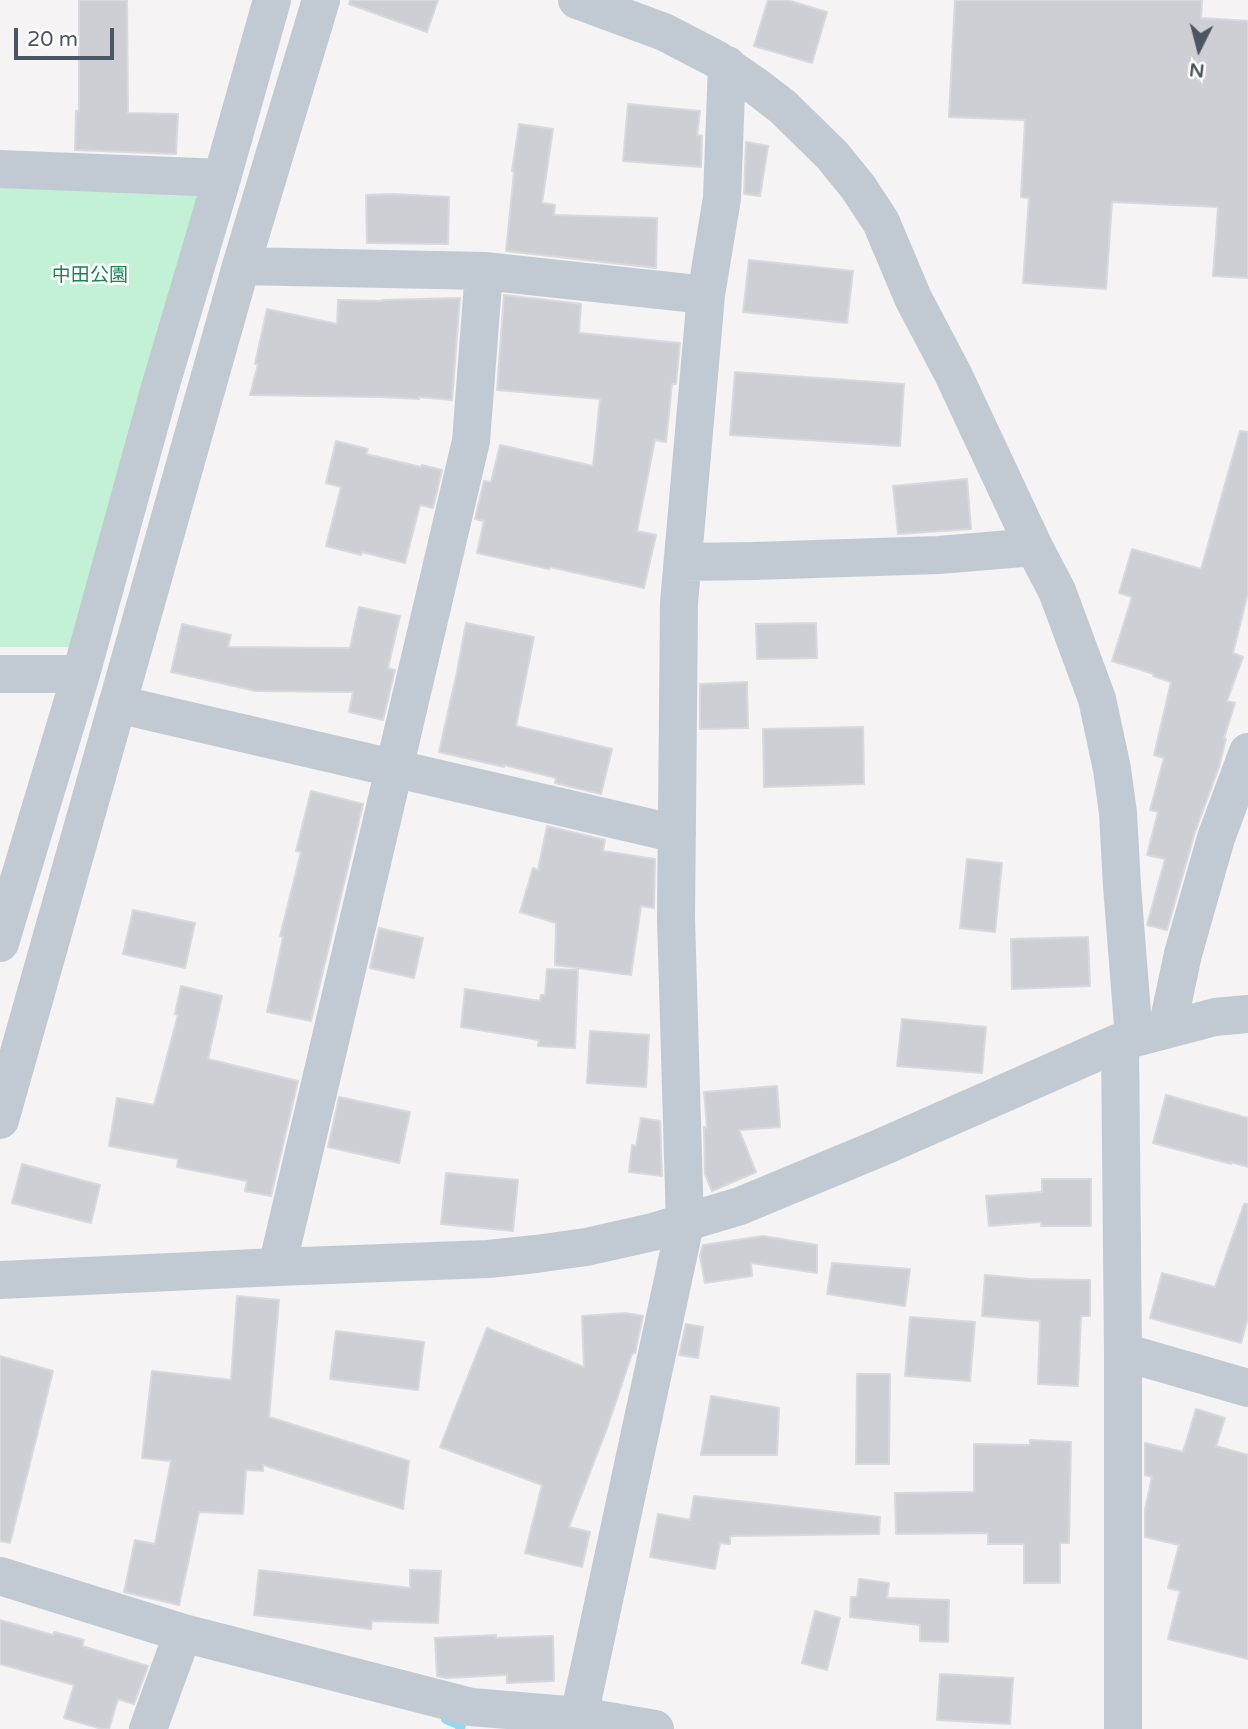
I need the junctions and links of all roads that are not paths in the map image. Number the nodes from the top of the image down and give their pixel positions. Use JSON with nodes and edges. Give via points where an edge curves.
{"nodes":[{"id":1,"x":272,"y":0,"type":"edge"},
{"id":2,"x":321,"y":0,"type":"edge"},
{"id":3,"x":577,"y":0,"type":"edge"},
{"id":4,"x":727,"y":65,"type":"junction"},
{"id":5,"x":0,"y":169,"type":"edge"},
{"id":6,"x":222,"y":178,"type":"junction"},
{"id":7,"x":241,"y":266,"type":"junction"},
{"id":8,"x":484,"y":271,"type":"junction"},
{"id":9,"x":706,"y":295,"type":"junction"},
{"id":10,"x":1034,"y":547,"type":"junction"},
{"id":11,"x":684,"y":562,"type":"junction"},
{"id":12,"x":0,"y":674,"type":"edge"},
{"id":13,"x":81,"y":674,"type":"junction"},
{"id":14,"x":117,"y":704,"type":"junction"},
{"id":15,"x":1248,"y":752,"type":"edge"},
{"id":16,"x":394,"y":767,"type":"junction"},
{"id":17,"x":677,"y":834,"type":"junction"},
{"id":18,"x":0,"y":943,"type":"edge"},
{"id":19,"x":1248,"y":1014,"type":"edge"},
{"id":20,"x":1140,"y":1037,"type":"junction"},
{"id":21,"x":0,"y":1120,"type":"edge"},
{"id":22,"x":685,"y":1224,"type":"junction"},
{"id":23,"x":277,"y":1267,"type":"junction"},
{"id":24,"x":0,"y":1280,"type":"edge"},
{"id":25,"x":1123,"y":1353,"type":"junction"},
{"id":26,"x":1248,"y":1388,"type":"edge"},
{"id":27,"x":0,"y":1576,"type":"edge"},
{"id":28,"x":183,"y":1633,"type":"junction"},
{"id":29,"x":579,"y":1716,"type":"junction"},
{"id":30,"x":148,"y":1729,"type":"edge"},
{"id":31,"x":655,"y":1729,"type":"edge"},
{"id":32,"x":1123,"y":1729,"type":"edge"}],
"edges":[{"from":1,"to":6,"type":"street"},
{"from":2,"to":7,"type":"street"},
{"from":3,"to":4,"type":"street","via":[[664,32]]},
{"from":4,"to":9,"type":"street","via":[[722,198]]},
{"from":4,"to":10,"type":"street","via":[[809,131],[858,187],[881,222]]},
{"from":5,"to":6,"type":"street"},
{"from":6,"to":13,"type":"street"},
{"from":7,"to":8,"type":"street"},
{"from":7,"to":14,"type":"street"},
{"from":8,"to":9,"type":"street"},
{"from":8,"to":16,"type":"street","via":[[471,441]]},
{"from":9,"to":11,"type":"street"},
{"from":10,"to":11,"type":"street","via":[[939,555]]},
{"from":10,"to":20,"type":"street","via":[[1057,591],[1106,736]]},
{"from":11,"to":17,"type":"street","via":[[679,603]]},
{"from":12,"to":13,"type":"street"},
{"from":13,"to":18,"type":"street"},
{"from":14,"to":16,"type":"street"},
{"from":14,"to":21,"type":"street"},
{"from":15,"to":20,"type":"street","via":[[1216,838],[1183,954]]},
{"from":16,"to":17,"type":"street"},
{"from":16,"to":23,"type":"street"},
{"from":17,"to":22,"type":"street"},
{"from":19,"to":20,"type":"street","via":[[1216,1017]]},
{"from":20,"to":22,"type":"street","via":[[740,1206]]},
{"from":20,"to":25,"type":"street"},
{"from":22,"to":23,"type":"street","via":[[536,1254]]},
{"from":22,"to":29,"type":"street"},
{"from":23,"to":24,"type":"street"},
{"from":25,"to":26,"type":"street"},
{"from":25,"to":32,"type":"street"},
{"from":27,"to":28,"type":"street"},
{"from":28,"to":29,"type":"street","via":[[471,1707]]},
{"from":28,"to":30,"type":"street"},
{"from":29,"to":31,"type":"street"}]}
